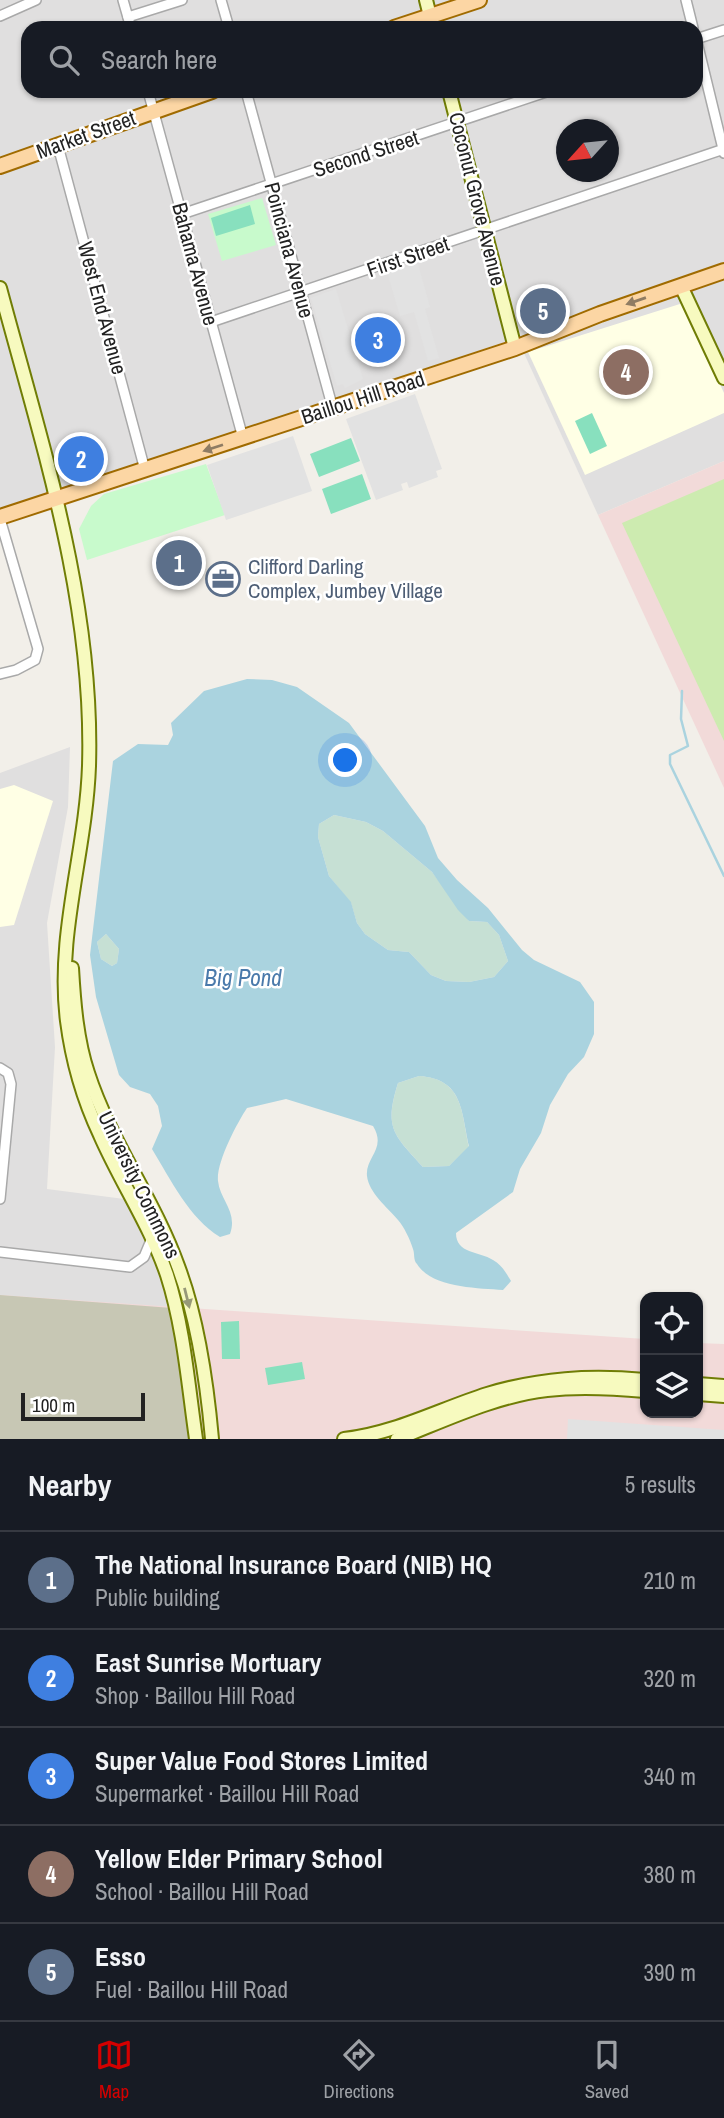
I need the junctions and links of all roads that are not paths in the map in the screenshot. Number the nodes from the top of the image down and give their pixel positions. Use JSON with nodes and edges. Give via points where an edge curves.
{"nodes":[{"id":1,"x":36,"y":0,"type":"edge"},
{"id":2,"x":123,"y":0,"type":"edge"},
{"id":3,"x":181,"y":0,"type":"edge"},
{"id":4,"x":221,"y":0,"type":"edge"},
{"id":5,"x":426,"y":0,"type":"edge"},
{"id":6,"x":479,"y":0,"type":"edge"},
{"id":7,"x":686,"y":0,"type":"edge"},
{"id":8,"x":0,"y":16,"type":"edge"},
{"id":9,"x":128,"y":17,"type":"junction"},
{"id":10,"x":129,"y":21,"type":"edge"},
{"id":11,"x":227,"y":21,"type":"edge"},
{"id":12,"x":432,"y":21,"type":"edge"},
{"id":13,"x":434,"y":21,"type":"edge"},
{"id":14,"x":691,"y":21,"type":"edge"},
{"id":15,"x":724,"y":30,"type":"edge"},
{"id":16,"x":703,"y":36,"type":"edge"},
{"id":17,"x":703,"y":66,"type":"edge"},
{"id":18,"x":150,"y":98,"type":"edge"},
{"id":19,"x":192,"y":98,"type":"edge"},
{"id":20,"x":248,"y":98,"type":"edge"},
{"id":21,"x":451,"y":98,"type":"edge"},
{"id":22,"x":529,"y":98,"type":"edge"},
{"id":23,"x":154,"y":111,"type":"junction"},
{"id":24,"x":458,"y":123,"type":"junction"},
{"id":25,"x":58,"y":146,"type":"junction"},
{"id":26,"x":724,"y":150,"type":"edge"},
{"id":27,"x":0,"y":166,"type":"edge"},
{"id":28,"x":271,"y":185,"type":"junction"},
{"id":29,"x":182,"y":214,"type":"junction"},
{"id":30,"x":485,"y":231,"type":"junction"},
{"id":31,"x":724,"y":271,"type":"edge"},
{"id":32,"x":681,"y":286,"type":"junction"},
{"id":33,"x":0,"y":288,"type":"edge"},
{"id":34,"x":299,"y":294,"type":"junction"},
{"id":35,"x":211,"y":322,"type":"junction"},
{"id":36,"x":515,"y":348,"type":"junction"},
{"id":37,"x":724,"y":378,"type":"edge"},
{"id":38,"x":333,"y":409,"type":"junction"},
{"id":39,"x":243,"y":438,"type":"junction"},
{"id":40,"x":145,"y":470,"type":"junction"},
{"id":41,"x":57,"y":499,"type":"junction"},
{"id":42,"x":0,"y":518,"type":"edge"},
{"id":43,"x":0,"y":674,"type":"edge"},
{"id":44,"x":68,"y":933,"type":"junction"},
{"id":45,"x":0,"y":1068,"type":"edge"},
{"id":46,"x":0,"y":1199,"type":"edge"},
{"id":47,"x":152,"y":1238,"type":"junction"},
{"id":48,"x":0,"y":1251,"type":"edge"},
{"id":49,"x":640,"y":1380,"type":"edge"},
{"id":50,"x":703,"y":1384,"type":"edge"},
{"id":51,"x":724,"y":1386,"type":"edge"},
{"id":52,"x":640,"y":1391,"type":"edge"},
{"id":53,"x":703,"y":1395,"type":"edge"},
{"id":54,"x":724,"y":1396,"type":"edge"},
{"id":55,"x":399,"y":1434,"type":"edge"},
{"id":56,"x":196,"y":1439,"type":"edge"},
{"id":57,"x":212,"y":1439,"type":"edge"},
{"id":58,"x":344,"y":1439,"type":"edge"}],
"edges":[{"from":1,"to":8,"type":"street"},
{"from":2,"to":9,"type":"street"},
{"from":3,"to":9,"type":"street"},
{"from":4,"to":11,"type":"street"},
{"from":5,"to":12,"type":"main road"},
{"from":6,"to":13,"type":"main road"},
{"from":7,"to":14,"type":"street"},
{"from":9,"to":10,"type":"street"},
{"from":15,"to":16,"type":"street"},
{"from":17,"to":26,"type":"street"},
{"from":18,"to":23,"type":"street","name":"Bahama Avenue"},
{"from":19,"to":23,"type":"main road","name":"Market Street"},
{"from":20,"to":28,"type":"street","name":"Poinciana Avenue"},
{"from":21,"to":24,"type":"main road","name":"Coconut Grove Avenue"},
{"from":22,"to":24,"type":"street","name":"Second Street"},
{"from":23,"to":25,"type":"main road","name":"Market Street"},
{"from":23,"to":29,"type":"street","name":"Bahama Avenue"},
{"from":24,"to":28,"type":"street","name":"Second Street"},
{"from":24,"to":30,"type":"main road","name":"Coconut Grove Avenue"},
{"from":25,"to":27,"type":"main road","name":"Market Street"},
{"from":25,"to":40,"type":"street","name":"West End Avenue"},
{"from":26,"to":30,"type":"street","name":"First Street"},
{"from":28,"to":29,"type":"street","name":"Second Street"},
{"from":28,"to":34,"type":"street","name":"Poinciana Avenue"},
{"from":29,"to":35,"type":"street","name":"Bahama Avenue"},
{"from":30,"to":34,"type":"street","name":"First Street"},
{"from":30,"to":36,"type":"main road","name":"Coconut Grove Avenue"},
{"from":31,"to":32,"type":"main road","name":"Baillou Hill Road"},
{"from":32,"to":36,"type":"main road","name":"Baillou Hill Road","one_way":true},
{"from":32,"to":37,"type":"main road"},
{"from":33,"to":41,"type":"main road","name":"University Commons"},
{"from":34,"to":35,"type":"street","name":"First Street"},
{"from":34,"to":38,"type":"street","name":"Poinciana Avenue"},
{"from":35,"to":39,"type":"street","name":"Bahama Avenue"},
{"from":36,"to":38,"type":"main road","name":"Baillou Hill Road"},
{"from":38,"to":39,"type":"main road","name":"Baillou Hill Road"},
{"from":39,"to":40,"type":"main road","name":"Baillou Hill Road","one_way":true},
{"from":40,"to":41,"type":"main road","name":"Baillou Hill Road"},
{"from":41,"to":42,"type":"main road","name":"Baillou Hill Road"},
{"from":41,"to":44,"type":"main road","name":"University Commons","via":[[73,567],[88,705],[89,767]]},
{"from":42,"to":43,"type":"street","via":[[38,649],[34,660]]},
{"from":44,"to":47,"type":"main road","name":"University Commons","via":[[65,992],[78,1075],[99,1134]]},
{"from":44,"to":57,"type":"main road","name":"University Commons","one_way":true,"via":[[88,1072],[110,1129],[156,1211],[179,1268],[197,1340]]},
{"from":45,"to":46,"type":"street","via":[[11,1081]]},
{"from":47,"to":48,"type":"street","via":[[144,1257],[130,1267]]},
{"from":47,"to":56,"type":"main road","name":"University Commons","via":[[177,1314]]},
{"from":49,"to":55,"type":"main road","via":[[581,1377],[526,1383]]},
{"from":50,"to":51,"type":"main road"},
{"from":52,"to":55,"type":"main road","via":[[582,1388],[529,1393]]},
{"from":53,"to":54,"type":"main road"},
{"from":55,"to":58,"type":"main road"}]}
